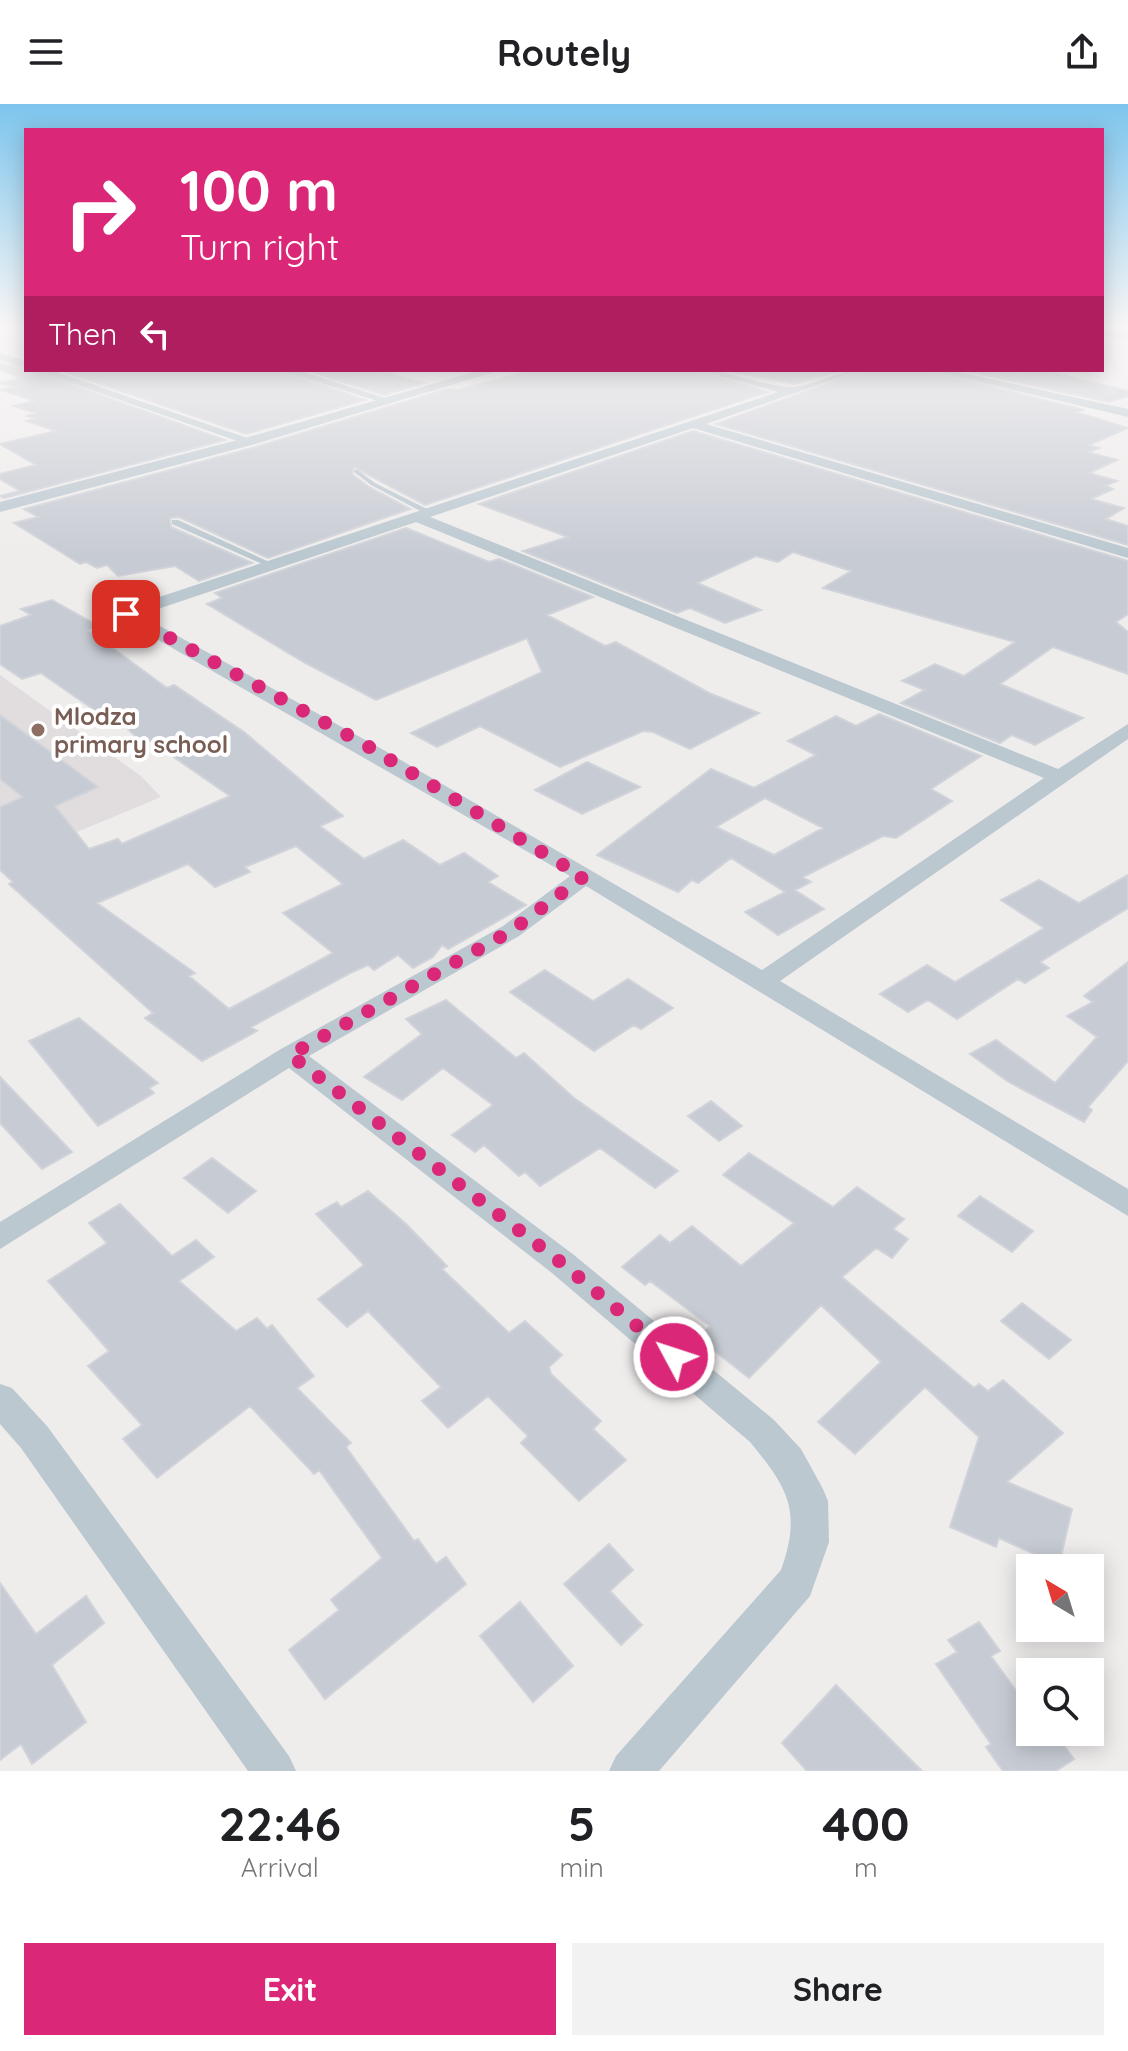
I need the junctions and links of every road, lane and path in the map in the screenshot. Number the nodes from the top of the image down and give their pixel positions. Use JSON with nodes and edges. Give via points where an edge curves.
{"nodes":[{"id":1,"x":134,"y":402,"type":"edge"},
{"id":2,"x":385,"y":402,"type":"edge"},
{"id":3,"x":763,"y":402,"type":"edge"},
{"id":4,"x":1077,"y":402,"type":"edge"},
{"id":5,"x":1128,"y":413,"type":"edge"},
{"id":6,"x":696,"y":425,"type":"junction"},
{"id":7,"x":250,"y":441,"type":"junction"},
{"id":8,"x":356,"y":471,"type":"dead end"},
{"id":9,"x":3,"y":503,"type":"edge"},
{"id":10,"x":421,"y":514,"type":"junction"},
{"id":11,"x":175,"y":522,"type":"dead end"},
{"id":12,"x":1128,"y":553,"type":"edge"},
{"id":13,"x":272,"y":565,"type":"junction"},
{"id":14,"x":1128,"y":730,"type":"edge"},
{"id":15,"x":1062,"y":778,"type":"junction"},
{"id":16,"x":583,"y":877,"type":"junction"},
{"id":17,"x":764,"y":980,"type":"junction"},
{"id":18,"x":290,"y":1055,"type":"junction"},
{"id":19,"x":1128,"y":1204,"type":"edge"},
{"id":20,"x":0,"y":1237,"type":"edge"},
{"id":21,"x":0,"y":1399,"type":"edge"},
{"id":22,"x":274,"y":1771,"type":"edge"},
{"id":23,"x":631,"y":1771,"type":"edge"}],
"edges":[{"from":1,"to":7,"type":"street"},
{"from":2,"to":7,"type":"street"},
{"from":3,"to":6,"type":"street"},
{"from":4,"to":5,"type":"street"},
{"from":6,"to":10,"type":"street"},
{"from":6,"to":12,"type":"street"},
{"from":7,"to":9,"type":"street"},
{"from":8,"to":10,"type":"lane"},
{"from":10,"to":13,"type":"street"},
{"from":10,"to":15,"type":"street"},
{"from":11,"to":13,"type":"lane"},
{"from":13,"to":16,"type":"street","via":[[126,614],[364,744]]},
{"from":14,"to":15,"type":"street"},
{"from":15,"to":17,"type":"street"},
{"from":16,"to":17,"type":"street"},
{"from":16,"to":18,"type":"street","via":[[511,931]]},
{"from":17,"to":19,"type":"street"},
{"from":18,"to":20,"type":"street"},
{"from":18,"to":23,"type":"street","via":[[563,1264],[762,1431],[788,1461],[810,1501],[810,1542],[796,1582]]},
{"from":21,"to":22,"type":"street","via":[[34,1437]]}]}
